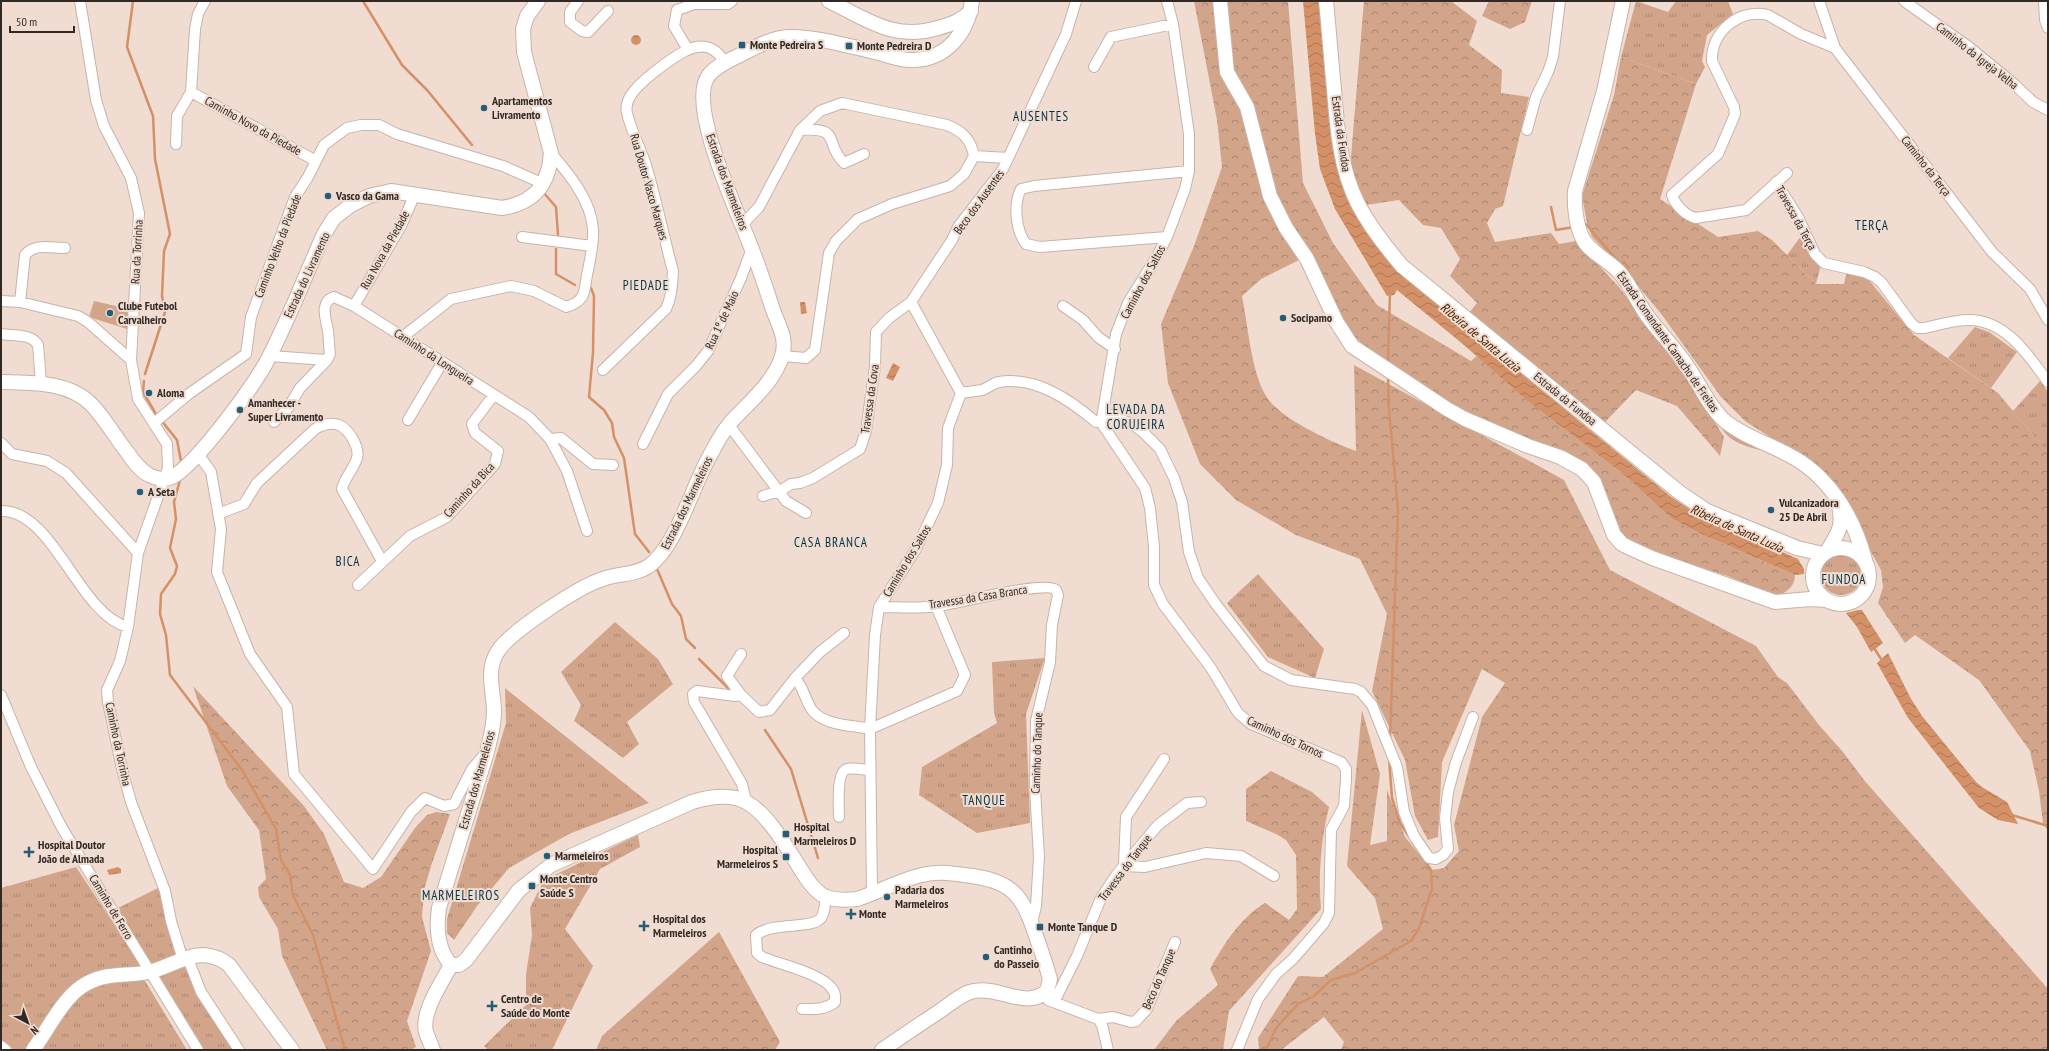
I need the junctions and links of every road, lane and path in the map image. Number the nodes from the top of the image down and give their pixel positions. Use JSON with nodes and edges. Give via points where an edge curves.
{"nodes":[{"id":1,"x":80,"y":1,"type":"edge"},
{"id":2,"x":205,"y":1,"type":"edge"},
{"id":3,"x":538,"y":1,"type":"edge"},
{"id":4,"x":578,"y":1,"type":"edge"},
{"id":5,"x":732,"y":1,"type":"edge"},
{"id":6,"x":829,"y":1,"type":"edge"},
{"id":7,"x":1076,"y":1,"type":"edge"},
{"id":8,"x":1167,"y":1,"type":"edge"},
{"id":9,"x":1220,"y":1,"type":"edge"},
{"id":10,"x":1326,"y":1,"type":"edge"},
{"id":11,"x":1560,"y":1,"type":"edge"},
{"id":12,"x":1623,"y":1,"type":"edge"},
{"id":13,"x":1819,"y":1,"type":"edge"},
{"id":14,"x":1904,"y":1,"type":"edge"},
{"id":15,"x":2044,"y":1,"type":"edge"},
{"id":16,"x":974,"y":4,"type":"edge"},
{"id":17,"x":608,"y":11,"type":"dead end"},
{"id":18,"x":1172,"y":24,"type":"junction"},
{"id":19,"x":2048,"y":28,"type":"edge"},
{"id":20,"x":1835,"y":48,"type":"junction"},
{"id":21,"x":688,"y":50,"type":"junction"},
{"id":22,"x":725,"y":63,"type":"junction"},
{"id":23,"x":1094,"y":67,"type":"dead end"},
{"id":24,"x":191,"y":92,"type":"junction"},
{"id":25,"x":2048,"y":110,"type":"edge"},
{"id":26,"x":800,"y":130,"type":"junction"},
{"id":27,"x":1527,"y":130,"type":"dead end"},
{"id":28,"x":176,"y":144,"type":"dead end"},
{"id":29,"x":551,"y":153,"type":"junction"},
{"id":30,"x":864,"y":154,"type":"dead end"},
{"id":31,"x":974,"y":156,"type":"junction"},
{"id":32,"x":1008,"y":158,"type":"junction"},
{"id":33,"x":316,"y":161,"type":"junction"},
{"id":34,"x":1189,"y":171,"type":"junction"},
{"id":35,"x":1787,"y":173,"type":"dead end"},
{"id":36,"x":1776,"y":182,"type":"junction"},
{"id":37,"x":544,"y":184,"type":"junction"},
{"id":38,"x":415,"y":194,"type":"junction"},
{"id":39,"x":742,"y":224,"type":"junction"},
{"id":40,"x":522,"y":237,"type":"dead end"},
{"id":41,"x":1167,"y":237,"type":"junction"},
{"id":42,"x":592,"y":246,"type":"junction"},
{"id":43,"x":65,"y":248,"type":"dead end"},
{"id":44,"x":752,"y":248,"type":"junction"},
{"id":45,"x":1,"y":301,"type":"edge"},
{"id":46,"x":20,"y":302,"type":"junction"},
{"id":47,"x":911,"y":302,"type":"junction"},
{"id":48,"x":354,"y":306,"type":"junction"},
{"id":49,"x":1064,"y":306,"type":"dead end"},
{"id":50,"x":2048,"y":320,"type":"edge"},
{"id":51,"x":1,"y":334,"type":"edge"},
{"id":52,"x":404,"y":336,"type":"junction"},
{"id":53,"x":1115,"y":349,"type":"junction"},
{"id":54,"x":270,"y":356,"type":"junction"},
{"id":55,"x":782,"y":356,"type":"junction"},
{"id":56,"x":131,"y":360,"type":"junction"},
{"id":57,"x":327,"y":360,"type":"junction"},
{"id":58,"x":442,"y":363,"type":"junction"},
{"id":59,"x":603,"y":370,"type":"dead end"},
{"id":60,"x":1,"y":382,"type":"edge"},
{"id":61,"x":2048,"y":382,"type":"edge"},
{"id":62,"x":41,"y":383,"type":"junction"},
{"id":63,"x":961,"y":393,"type":"junction"},
{"id":64,"x":493,"y":396,"type":"junction"},
{"id":65,"x":1102,"y":417,"type":"junction"},
{"id":66,"x":408,"y":420,"type":"dead end"},
{"id":67,"x":158,"y":421,"type":"junction"},
{"id":68,"x":274,"y":422,"type":"dead end"},
{"id":69,"x":729,"y":425,"type":"junction"},
{"id":70,"x":550,"y":439,"type":"junction"},
{"id":71,"x":1,"y":443,"type":"edge"},
{"id":72,"x":643,"y":444,"type":"dead end"},
{"id":73,"x":198,"y":454,"type":"junction"},
{"id":74,"x":613,"y":465,"type":"dead end"},
{"id":75,"x":165,"y":479,"type":"junction"},
{"id":76,"x":780,"y":491,"type":"junction"},
{"id":77,"x":763,"y":496,"type":"dead end"},
{"id":78,"x":1838,"y":498,"type":"junction"},
{"id":79,"x":1,"y":511,"type":"edge"},
{"id":80,"x":806,"y":513,"type":"dead end"},
{"id":81,"x":218,"y":514,"type":"junction"},
{"id":82,"x":586,"y":531,"type":"dead end"},
{"id":83,"x":1797,"y":548,"type":"junction"},
{"id":84,"x":138,"y":553,"type":"junction"},
{"id":85,"x":1825,"y":553,"type":"junction"},
{"id":86,"x":1865,"y":560,"type":"junction"},
{"id":87,"x":382,"y":561,"type":"junction"},
{"id":88,"x":1813,"y":575,"type":"junction"},
{"id":89,"x":358,"y":585,"type":"dead end"},
{"id":90,"x":1053,"y":587,"type":"joint"},
{"id":91,"x":1791,"y":601,"type":"junction"},
{"id":92,"x":1833,"y":602,"type":"junction"},
{"id":93,"x":936,"y":606,"type":"junction"},
{"id":94,"x":879,"y":607,"type":"junction"},
{"id":95,"x":128,"y":627,"type":"junction"},
{"id":96,"x":844,"y":633,"type":"dead end"},
{"id":97,"x":741,"y":654,"type":"dead end"},
{"id":98,"x":795,"y":678,"type":"junction"},
{"id":99,"x":1,"y":695,"type":"edge"},
{"id":100,"x":741,"y":695,"type":"junction"},
{"id":101,"x":1473,"y":716,"type":"dead end"},
{"id":102,"x":870,"y":729,"type":"junction"},
{"id":103,"x":487,"y":752,"type":"junction"},
{"id":104,"x":1164,"y":759,"type":"dead end"},
{"id":105,"x":870,"y":770,"type":"junction"},
{"id":106,"x":746,"y":801,"type":"junction"},
{"id":107,"x":1201,"y":802,"type":"dead end"},
{"id":108,"x":839,"y":817,"type":"dead end"},
{"id":109,"x":1124,"y":866,"type":"junction"},
{"id":110,"x":1274,"y":876,"type":"dead end"},
{"id":111,"x":872,"y":894,"type":"junction"},
{"id":112,"x":826,"y":897,"type":"junction"},
{"id":113,"x":1032,"y":923,"type":"junction"},
{"id":114,"x":1175,"y":942,"type":"dead end"},
{"id":115,"x":185,"y":960,"type":"junction"},
{"id":116,"x":451,"y":965,"type":"junction"},
{"id":117,"x":150,"y":971,"type":"junction"},
{"id":118,"x":1047,"y":999,"type":"junction"},
{"id":119,"x":802,"y":1009,"type":"dead end"},
{"id":120,"x":1098,"y":1019,"type":"junction"},
{"id":121,"x":1,"y":1046,"type":"edge"},
{"id":122,"x":6,"y":1050,"type":"edge"},
{"id":123,"x":34,"y":1050,"type":"edge"},
{"id":124,"x":198,"y":1050,"type":"edge"},
{"id":125,"x":239,"y":1050,"type":"edge"},
{"id":126,"x":292,"y":1050,"type":"edge"},
{"id":127,"x":433,"y":1050,"type":"edge"},
{"id":128,"x":882,"y":1050,"type":"edge"},
{"id":129,"x":1108,"y":1050,"type":"edge"},
{"id":130,"x":1237,"y":1050,"type":"edge"}],
"edges":[{"from":1,"to":56,"type":"street","name":"Rua da Torrinha","via":[[96,100],[104,126],[131,178],[139,213]]},
{"from":2,"to":24,"type":"street","via":[[198,14],[195,29]]},
{"from":3,"to":29,"type":"main road","name":"Estrada do Livramento","via":[[527,16],[523,29],[524,52]]},
{"from":4,"to":17,"type":"street","via":[[570,12],[570,22],[582,31],[588,32],[592,29]]},
{"from":5,"to":21,"type":"street","via":[[728,4],[694,4],[677,10],[674,26]]},
{"from":6,"to":16,"type":"main road","via":[[888,29],[903,33],[915,33],[961,20]]},
{"from":7,"to":32,"type":"street","name":"Beco dos Ausentes","via":[[1066,34]]},
{"from":8,"to":18,"type":"street","name":"Caminho dos Saltos"},
{"from":9,"to":91,"type":"main road","via":[[1227,72],[1247,107],[1270,196],[1286,228],[1307,259],[1345,336],[1361,353],[1465,419],[1560,457],[1582,469],[1594,482],[1614,535],[1622,544],[1652,558],[1770,600]]},
{"from":10,"to":83,"type":"main road","name":"Estrada da Fundoa","via":[[1337,126],[1343,162],[1357,203],[1381,242],[1402,266],[1679,492],[1707,511]]},
{"from":11,"to":27,"type":"street","via":[[1548,72],[1536,96]]},
{"from":12,"to":78,"type":"main road","name":"Estrada Comandante Camacho de Freitas","via":[[1604,91],[1575,191],[1574,200],[1582,238],[1624,278],[1646,314],[1685,361],[1721,417],[1738,430],[1789,455],[1812,470]]},
{"from":13,"to":20,"type":"street","name":"Caminho da Terça"},
{"from":14,"to":25,"type":"street","name":"Caminho da Igreja Velha","via":[[1969,47],[2033,102]]},
{"from":15,"to":19,"type":"street"},
{"from":16,"to":22,"type":"main road","name":"Estrada dos Marmeleiros","via":[[964,30],[957,40],[947,49],[929,58],[904,60],[849,46],[794,37],[772,40]]},
{"from":18,"to":23,"type":"street","via":[[1111,37]]},
{"from":18,"to":34,"type":"street","name":"Caminho dos Saltos","via":[[1189,134]]},
{"from":20,"to":36,"type":"street","name":"Travessa da Terça","via":[[1822,44],[1762,13],[1733,22],[1719,33],[1712,61],[1735,114],[1718,154],[1672,195],[1673,200],[1696,218],[1738,212],[1746,210]]},
{"from":20,"to":50,"type":"street","name":"Caminho da Terça","via":[[1992,252],[2030,289]]},
{"from":21,"to":22,"type":"street","name":"Rua Doutor Vasco Marques","via":[[700,46],[710,47],[716,50]]},
{"from":21,"to":59,"type":"street","name":"Rua Doutor Vasco Marques","via":[[655,72],[634,91],[628,100],[627,112],[648,172],[673,271],[671,298],[661,313]]},
{"from":22,"to":39,"type":"main road","name":"Estrada dos Marmeleiros","via":[[708,75],[703,85],[704,111],[716,160]]},
{"from":24,"to":28,"type":"street","via":[[176,116]]},
{"from":24,"to":33,"type":"street","name":"Caminho Novo da Piedade"},
{"from":26,"to":30,"type":"street","via":[[819,128],[826,132],[844,163]]},
{"from":26,"to":31,"type":"street","via":[[820,111],[842,103],[947,125],[966,136],[973,147]]},
{"from":26,"to":39,"type":"street","via":[[759,207]]},
{"from":29,"to":37,"type":"main road","name":"Estrada do Livramento","via":[[550,170]]},
{"from":29,"to":42,"type":"street","via":[[579,190],[591,217]]},
{"from":31,"to":32,"type":"street"},
{"from":31,"to":55,"type":"street","via":[[964,174],[950,186],[872,212],[847,228],[829,253],[815,350],[806,358]]},
{"from":32,"to":47,"type":"street","name":"Beco dos Ausentes","via":[[1003,169],[958,227]]},
{"from":33,"to":37,"type":"street","name":"Caminho Velho da Piedade","via":[[324,145],[347,128],[379,125],[396,134],[503,166]]},
{"from":33,"to":67,"type":"street","name":"Caminho Velho da Piedade","via":[[292,204],[252,317],[246,354],[190,393]]},
{"from":34,"to":41,"type":"street","name":"Caminho dos Saltos"},
{"from":34,"to":41,"type":"street","via":[[1034,186],[1021,189],[1017,196],[1019,232],[1026,244],[1032,246],[1040,248]]},
{"from":35,"to":36,"type":"street","name":"Travessa da Terça"},
{"from":36,"to":61,"type":"street","name":"Travessa da Terça","via":[[1799,219],[1815,254],[1824,263],[1875,277],[1917,328],[1969,320],[1983,322],[1999,330],[2021,346]]},
{"from":37,"to":38,"type":"main road","name":"Estrada do Livramento","via":[[531,198],[516,206],[502,208]]},
{"from":38,"to":48,"type":"street","name":"Rua Nova da Piedade","via":[[402,226]]},
{"from":38,"to":54,"type":"main road","name":"Estrada do Livramento","via":[[391,191],[369,196],[334,218],[324,234]]},
{"from":39,"to":44,"type":"main road","name":"Estrada dos Marmeleiros"},
{"from":40,"to":42,"type":"street"},
{"from":41,"to":53,"type":"street","name":"Caminho dos Saltos","via":[[1128,303],[1116,334]]},
{"from":42,"to":52,"type":"street","via":[[584,296],[576,304],[566,307],[534,291],[511,286],[451,299]]},
{"from":43,"to":46,"type":"street","via":[[29,249],[25,255]]},
{"from":44,"to":55,"type":"main road","name":"Estrada dos Marmeleiros","via":[[773,312],[782,330]]},
{"from":44,"to":72,"type":"street","name":"Rua 1º de Maio","via":[[708,351],[668,394]]},
{"from":45,"to":46,"type":"street"},
{"from":46,"to":56,"type":"street","via":[[78,316]]},
{"from":47,"to":63,"type":"street"},
{"from":47,"to":76,"type":"street","name":"Travessa da Cova","via":[[889,318],[875,336],[875,366],[866,431],[860,449],[825,472],[800,483],[791,484]]},
{"from":48,"to":52,"type":"street","name":"Caminho da Longueira"},
{"from":48,"to":57,"type":"street","name":"Caminho da Longueira","via":[[334,297],[326,304],[324,312],[330,354]]},
{"from":49,"to":53,"type":"street"},
{"from":51,"to":62,"type":"street","via":[[30,337],[35,340],[38,345]]},
{"from":52,"to":58,"type":"street","name":"Caminho da Longueira"},
{"from":53,"to":65,"type":"street","name":"Caminho dos Saltos"},
{"from":54,"to":57,"type":"street"},
{"from":54,"to":73,"type":"main road","name":"Estrada do Livramento","via":[[254,383]]},
{"from":55,"to":69,"type":"main road","name":"Estrada dos Marmeleiros","via":[[768,380]]},
{"from":56,"to":67,"type":"street","name":"Rua da Torrinha","via":[[138,399]]},
{"from":57,"to":68,"type":"street","via":[[300,388],[288,408]]},
{"from":58,"to":64,"type":"street","name":"Caminho da Longueira"},
{"from":58,"to":66,"type":"street"},
{"from":60,"to":62,"type":"main road"},
{"from":62,"to":75,"type":"main road","via":[[76,394],[91,404],[144,471]]},
{"from":63,"to":65,"type":"street","via":[[983,390],[998,382],[1027,382],[1056,393],[1096,422]]},
{"from":63,"to":94,"type":"street","name":"Caminho dos Saltos","via":[[948,428],[947,466],[938,502],[916,549]]},
{"from":64,"to":70,"type":"street","name":"Caminho da Longueira","via":[[529,417]]},
{"from":64,"to":87,"type":"street","name":"Caminho da Bica","via":[[472,424],[476,433],[498,450],[495,464],[447,517],[410,536]]},
{"from":65,"to":101,"type":"street","via":[[1132,424],[1160,449],[1182,502],[1189,552],[1198,578],[1261,662],[1273,672],[1290,680],[1355,689],[1372,705],[1397,767],[1401,799],[1414,836],[1425,855],[1430,858],[1436,859],[1448,848],[1445,818],[1448,792]]},
{"from":65,"to":130,"type":"street","name":"Caminho dos Tornos","via":[[1145,488],[1154,547],[1154,585],[1163,604],[1211,668],[1238,713],[1250,724],[1341,762],[1346,769],[1344,806],[1331,830],[1329,913],[1324,923],[1293,959],[1276,974],[1258,999]]},
{"from":67,"to":75,"type":"street","name":"Rua da Torrinha","via":[[167,444],[168,468]]},
{"from":69,"to":76,"type":"street"},
{"from":69,"to":103,"type":"main road","name":"Estrada dos Marmeleiros","via":[[704,467],[660,557],[646,568],[600,579],[578,590],[516,633],[498,650],[490,668],[494,712]]},
{"from":70,"to":74,"type":"street","via":[[561,438],[593,464]]},
{"from":70,"to":82,"type":"street","name":"Caminho da Longueira","via":[[568,471]]},
{"from":71,"to":84,"type":"street","via":[[9,452],[48,461],[66,473]]},
{"from":73,"to":75,"type":"main road","name":"Estrada do Livramento","via":[[177,474]]},
{"from":73,"to":81,"type":"street","via":[[211,472]]},
{"from":75,"to":84,"type":"street","name":"Caminho da Torrinha"},
{"from":76,"to":77,"type":"street","name":"Travessa da Cova"},
{"from":76,"to":80,"type":"street","via":[[786,501]]},
{"from":78,"to":85,"type":"main road","via":[[1842,524]]},
{"from":78,"to":86,"type":"main road","name":"Estrada Comandante Camacho de Freitas","via":[[1861,542]]},
{"from":79,"to":95,"type":"street","via":[[13,512],[28,519],[101,610],[112,620]]},
{"from":81,"to":87,"type":"street","via":[[244,504],[257,483],[315,429],[324,424],[339,425],[358,449],[358,457],[342,489]]},
{"from":81,"to":103,"type":"street","via":[[221,529],[217,572],[250,654],[287,707],[294,774],[373,870],[411,812],[425,798],[444,806],[454,804],[472,769]]},
{"from":83,"to":85,"type":"main road","name":"Estrada da Fundoa"},
{"from":83,"to":88,"type":"main road"},
{"from":84,"to":95,"type":"street","name":"Caminho da Torrinha"},
{"from":85,"to":86,"type":"main road","via":[[1837,548],[1848,548]]},
{"from":85,"to":88,"type":"main road"},
{"from":86,"to":92,"type":"main road","via":[[1870,573],[1865,592],[1857,600]]},
{"from":87,"to":89,"type":"street","name":"Caminho da Bica"},
{"from":88,"to":91,"type":"main road"},
{"from":88,"to":92,"type":"main road","via":[[1818,592]]},
{"from":90,"to":93,"type":"street","name":"Travessa da Casa Branca","via":[[1014,591]]},
{"from":90,"to":113,"type":"street","name":"Caminho do Tanque","via":[[1058,596],[1052,625],[1050,662],[1036,721],[1035,789],[1039,856],[1036,906]]},
{"from":91,"to":92,"type":"main road","via":[[1810,599]]},
{"from":93,"to":94,"type":"street","name":"Travessa da Casa Branca"},
{"from":93,"to":102,"type":"street","via":[[964,675],[957,691]]},
{"from":94,"to":102,"type":"street","name":"Caminho dos Saltos"},
{"from":95,"to":115,"type":"street","name":"Caminho da Torrinha","via":[[120,661],[108,690],[108,702],[131,802],[165,891],[171,921]]},
{"from":96,"to":98,"type":"street","via":[[820,652]]},
{"from":97,"to":100,"type":"street","via":[[727,676]]},
{"from":98,"to":100,"type":"street","via":[[770,710],[764,713],[759,712]]},
{"from":98,"to":102,"type":"street","via":[[813,711],[822,718]]},
{"from":99,"to":117,"type":"street","name":"Caminho de Ferro","via":[[31,767],[62,828]]},
{"from":100,"to":106,"type":"street","via":[[697,691],[694,694],[694,702],[742,784]]},
{"from":102,"to":105,"type":"street","name":"Caminho dos Saltos"},
{"from":103,"to":116,"type":"main road","name":"Estrada dos Marmeleiros","via":[[439,908],[437,932],[444,955]]},
{"from":104,"to":109,"type":"street","via":[[1126,818]]},
{"from":105,"to":108,"type":"street","via":[[848,768],[843,771],[840,777]]},
{"from":105,"to":111,"type":"street","name":"Caminho dos Saltos"},
{"from":106,"to":112,"type":"main road","via":[[768,822],[808,881]]},
{"from":106,"to":116,"type":"main road","via":[[711,797],[692,802],[551,865],[519,890],[466,960]]},
{"from":107,"to":109,"type":"street","name":"Travessa do Tanque","via":[[1187,803],[1158,825]]},
{"from":109,"to":110,"type":"street","via":[[1145,867],[1206,853],[1241,856]]},
{"from":109,"to":118,"type":"street","name":"Travessa do Tanque","via":[[1101,898],[1077,956]]},
{"from":111,"to":112,"type":"main road","via":[[852,900]]},
{"from":111,"to":113,"type":"main road","via":[[934,872],[970,875],[993,880],[1014,892]]},
{"from":112,"to":119,"type":"street","via":[[823,914],[813,924],[770,928],[756,935],[757,953],[762,957],[822,980],[830,985],[836,995],[837,1002],[823,1009]]},
{"from":113,"to":118,"type":"main road","via":[[1050,979]]},
{"from":114,"to":120,"type":"street","name":"Beco do Tanque","via":[[1147,1009],[1141,1017],[1130,1022],[1113,1017]]},
{"from":115,"to":117,"type":"main road"},
{"from":115,"to":125,"type":"street","name":"Caminho da Torrinha","via":[[201,992]]},
{"from":115,"to":126,"type":"main road","via":[[203,955],[217,958],[229,965]]},
{"from":116,"to":127,"type":"main road","via":[[431,1001],[426,1031]]},
{"from":117,"to":123,"type":"main road","via":[[106,975],[80,988],[68,999]]},
{"from":117,"to":124,"type":"street","name":"Caminho de Ferro"},
{"from":118,"to":120,"type":"street"},
{"from":118,"to":128,"type":"main road","via":[[1026,1000],[990,990],[973,991]]},
{"from":120,"to":129,"type":"street"},
{"from":121,"to":122,"type":"street"}]}
